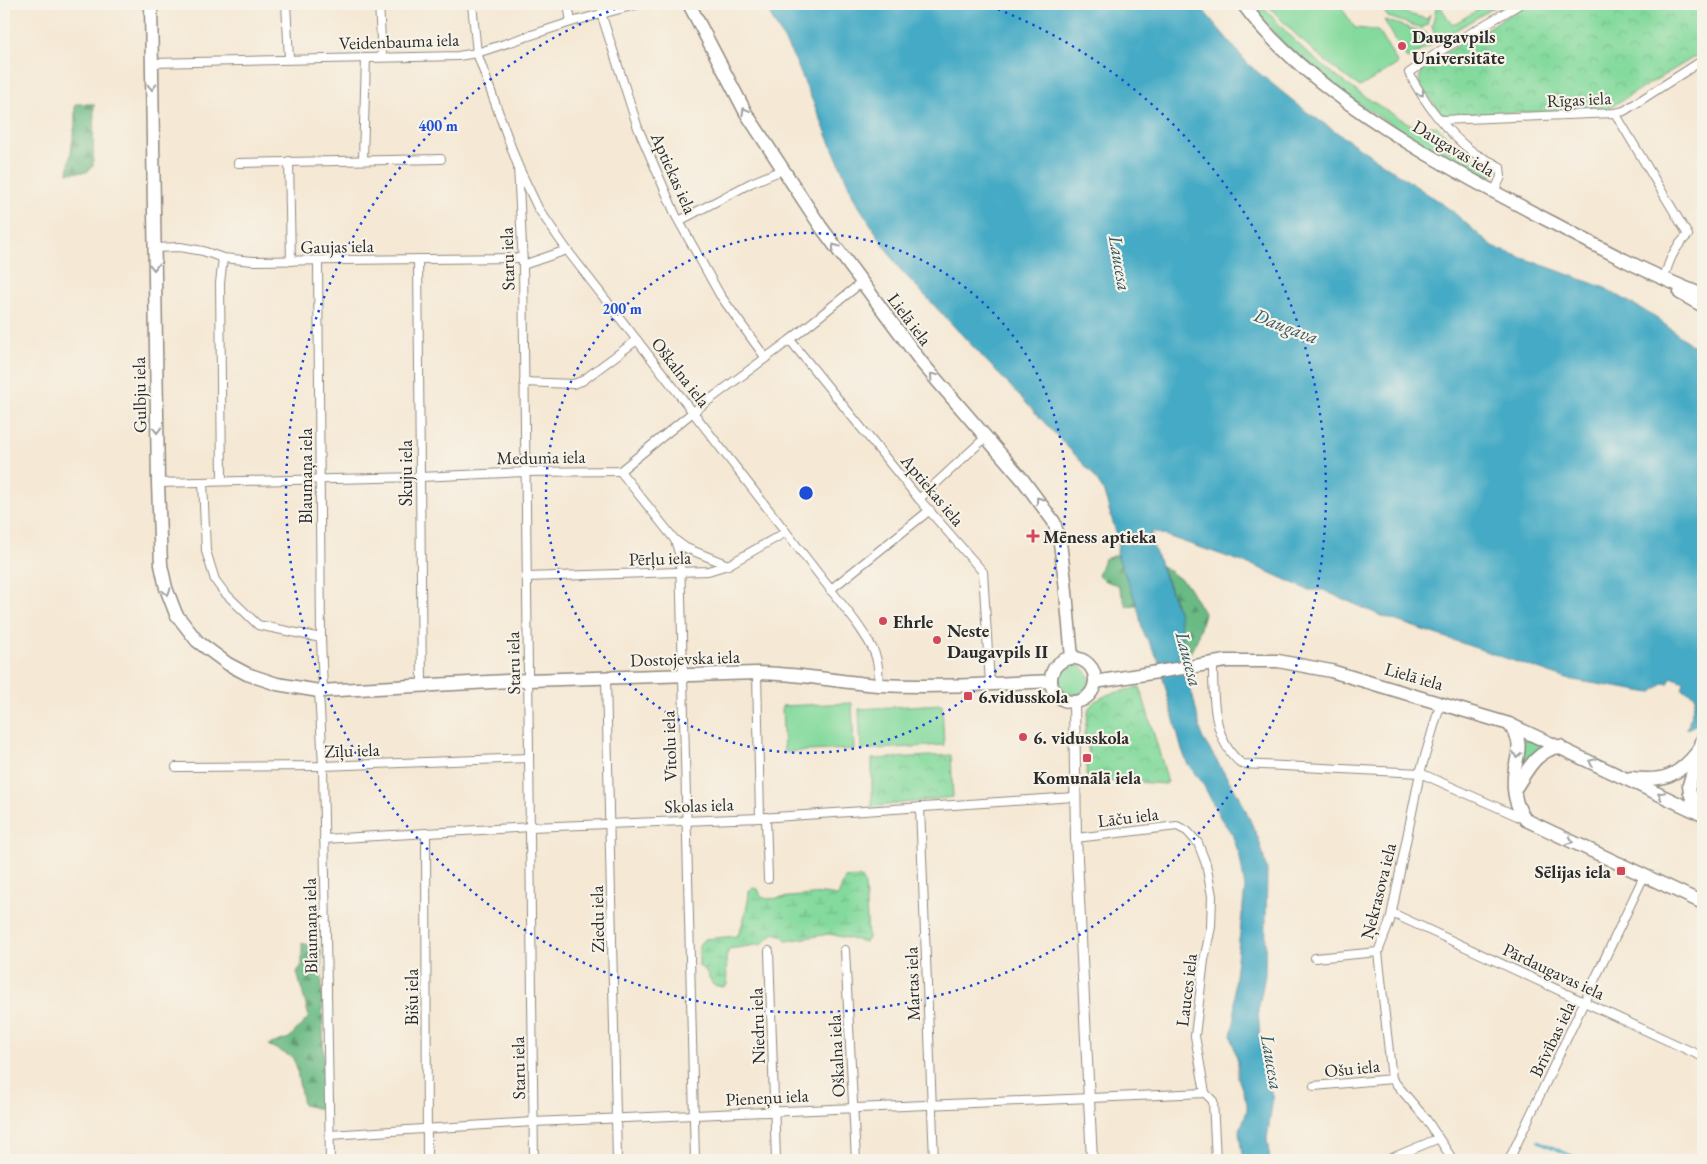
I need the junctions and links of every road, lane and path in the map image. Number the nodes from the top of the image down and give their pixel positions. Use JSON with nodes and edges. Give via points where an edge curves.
{"nodes":[{"id":1,"x":151,"y":4,"type":"edge"},
{"id":2,"x":286,"y":4,"type":"edge"},
{"id":3,"x":379,"y":4,"type":"edge"},
{"id":4,"x":472,"y":4,"type":"edge"},
{"id":5,"x":568,"y":4,"type":"edge"},
{"id":6,"x":639,"y":4,"type":"edge"},
{"id":7,"x":689,"y":4,"type":"edge"},
{"id":8,"x":1243,"y":4,"type":"edge"},
{"id":9,"x":1520,"y":4,"type":"edge"},
{"id":10,"x":601,"y":13,"type":"junction"},
{"id":11,"x":571,"y":22,"type":"junction"},
{"id":12,"x":477,"y":53,"type":"junction"},
{"id":13,"x":382,"y":57,"type":"junction"},
{"id":14,"x":289,"y":58,"type":"junction"},
{"id":15,"x":366,"y":58,"type":"junction"},
{"id":16,"x":1703,"y":60,"type":"edge"},
{"id":17,"x":152,"y":63,"type":"junction"},
{"id":18,"x":1616,"y":113,"type":"junction"},
{"id":19,"x":1441,"y":120,"type":"junction"},
{"id":20,"x":363,"y":159,"type":"junction"},
{"id":21,"x":441,"y":159,"type":"dead end"},
{"id":22,"x":289,"y":161,"type":"junction"},
{"id":23,"x":238,"y":163,"type":"dead end"},
{"id":24,"x":518,"y":166,"type":"junction"},
{"id":25,"x":782,"y":170,"type":"junction"},
{"id":26,"x":1494,"y":192,"type":"junction"},
{"id":27,"x":679,"y":221,"type":"junction"},
{"id":28,"x":154,"y":248,"type":"junction"},
{"id":29,"x":567,"y":250,"type":"junction"},
{"id":30,"x":223,"y":258,"type":"junction"},
{"id":31,"x":418,"y":259,"type":"junction"},
{"id":32,"x":291,"y":261,"type":"junction"},
{"id":33,"x":318,"y":262,"type":"junction"},
{"id":34,"x":523,"y":262,"type":"junction"},
{"id":35,"x":1669,"y":282,"type":"junction"},
{"id":36,"x":861,"y":283,"type":"junction"},
{"id":37,"x":1703,"y":295,"type":"edge"},
{"id":38,"x":1703,"y":306,"type":"edge"},
{"id":39,"x":637,"y":340,"type":"junction"},
{"id":40,"x":790,"y":340,"type":"junction"},
{"id":41,"x":765,"y":357,"type":"junction"},
{"id":42,"x":524,"y":382,"type":"junction"},
{"id":43,"x":693,"y":412,"type":"junction"},
{"id":44,"x":986,"y":437,"type":"junction"},
{"id":45,"x":620,"y":471,"type":"junction"},
{"id":46,"x":524,"y":472,"type":"junction"},
{"id":47,"x":420,"y":477,"type":"junction"},
{"id":48,"x":320,"y":479,"type":"junction"},
{"id":49,"x":222,"y":480,"type":"junction"},
{"id":50,"x":158,"y":482,"type":"junction"},
{"id":51,"x":203,"y":482,"type":"junction"},
{"id":52,"x":919,"y":499,"type":"junction"},
{"id":53,"x":930,"y":510,"type":"junction"},
{"id":54,"x":786,"y":532,"type":"junction"},
{"id":55,"x":675,"y":540,"type":"junction"},
{"id":56,"x":728,"y":565,"type":"junction"},
{"id":57,"x":681,"y":573,"type":"junction"},
{"id":58,"x":526,"y":577,"type":"junction"},
{"id":59,"x":830,"y":590,"type":"junction"},
{"id":60,"x":321,"y":638,"type":"junction"},
{"id":61,"x":1072,"y":658,"type":"junction"},
{"id":62,"x":1213,"y":662,"type":"junction"},
{"id":63,"x":757,"y":673,"type":"junction"},
{"id":64,"x":682,"y":675,"type":"junction"},
{"id":65,"x":606,"y":678,"type":"junction"},
{"id":66,"x":528,"y":680,"type":"junction"},
{"id":67,"x":1052,"y":681,"type":"junction"},
{"id":68,"x":1095,"y":682,"type":"junction"},
{"id":69,"x":990,"y":684,"type":"junction"},
{"id":70,"x":878,"y":685,"type":"junction"},
{"id":71,"x":422,"y":686,"type":"junction"},
{"id":72,"x":321,"y":691,"type":"junction"},
{"id":73,"x":1074,"y":702,"type":"junction"},
{"id":74,"x":1441,"y":702,"type":"junction"},
{"id":75,"x":1509,"y":724,"type":"junction"},
{"id":76,"x":1703,"y":738,"type":"edge"},
{"id":77,"x":1560,"y":746,"type":"junction"},
{"id":78,"x":1698,"y":751,"type":"junction"},
{"id":79,"x":529,"y":758,"type":"junction"},
{"id":80,"x":323,"y":766,"type":"junction"},
{"id":81,"x":176,"y":767,"type":"dead end"},
{"id":82,"x":1420,"y":773,"type":"junction"},
{"id":83,"x":1624,"y":777,"type":"junction"},
{"id":84,"x":1515,"y":789,"type":"junction"},
{"id":85,"x":1074,"y":797,"type":"junction"},
{"id":86,"x":920,"y":807,"type":"junction"},
{"id":87,"x":1701,"y":814,"type":"edge"},
{"id":88,"x":763,"y":818,"type":"junction"},
{"id":89,"x":1526,"y":820,"type":"junction"},
{"id":90,"x":687,"y":821,"type":"junction"},
{"id":91,"x":610,"y":824,"type":"junction"},
{"id":92,"x":531,"y":827,"type":"junction"},
{"id":93,"x":1183,"y":828,"type":"joint"},
{"id":94,"x":426,"y":833,"type":"junction"},
{"id":95,"x":1076,"y":838,"type":"junction"},
{"id":96,"x":324,"y":839,"type":"junction"},
{"id":97,"x":1644,"y":876,"type":"junction"},
{"id":98,"x":768,"y":879,"type":"dead end"},
{"id":99,"x":1703,"y":904,"type":"edge"},
{"id":100,"x":1392,"y":913,"type":"junction"},
{"id":101,"x":845,"y":950,"type":"dead end"},
{"id":102,"x":769,"y":951,"type":"dead end"},
{"id":103,"x":1378,"y":952,"type":"junction"},
{"id":104,"x":1315,"y":958,"type":"dead end"},
{"id":105,"x":1586,"y":1002,"type":"junction"},
{"id":106,"x":1703,"y":1057,"type":"edge"},
{"id":107,"x":1392,"y":1079,"type":"junction"},
{"id":108,"x":1314,"y":1086,"type":"dead end"},
{"id":109,"x":1206,"y":1093,"type":"junction"},
{"id":110,"x":1089,"y":1097,"type":"junction"},
{"id":111,"x":932,"y":1103,"type":"junction"},
{"id":112,"x":854,"y":1107,"type":"junction"},
{"id":113,"x":774,"y":1113,"type":"junction"},
{"id":114,"x":694,"y":1115,"type":"junction"},
{"id":115,"x":615,"y":1119,"type":"junction"},
{"id":116,"x":533,"y":1122,"type":"junction"},
{"id":117,"x":426,"y":1129,"type":"junction"},
{"id":118,"x":330,"y":1135,"type":"junction"},
{"id":119,"x":1437,"y":1139,"type":"junction"},
{"id":120,"x":330,"y":1160,"type":"edge"},
{"id":121,"x":426,"y":1160,"type":"edge"},
{"id":122,"x":534,"y":1160,"type":"edge"},
{"id":123,"x":617,"y":1160,"type":"edge"},
{"id":124,"x":695,"y":1160,"type":"edge"},
{"id":125,"x":776,"y":1160,"type":"edge"},
{"id":126,"x":856,"y":1160,"type":"edge"},
{"id":127,"x":934,"y":1160,"type":"edge"},
{"id":128,"x":1092,"y":1160,"type":"edge"},
{"id":129,"x":1216,"y":1160,"type":"edge"},
{"id":130,"x":1387,"y":1160,"type":"edge"},
{"id":131,"x":1453,"y":1160,"type":"edge"},
{"id":132,"x":1509,"y":1160,"type":"edge"}],
"edges":[{"from":1,"to":17,"type":"main road","name":"Gulbju iela"},
{"from":2,"to":14,"type":"street"},
{"from":3,"to":13,"type":"street"},
{"from":4,"to":12,"type":"street","name":"Oškalna iela"},
{"from":5,"to":11,"type":"street"},
{"from":6,"to":10,"type":"street","name":"Veidenbauma iela"},
{"from":25,"to":7,"type":"main road","name":"Lielā iela","one_way":true,"via":[[746,113]]},
{"from":8,"to":26,"type":"main road","name":"Daugavas iela","via":[[1270,36],[1338,95]]},
{"from":9,"to":19,"type":"street","one_way":true,"via":[[1409,73]]},
{"from":10,"to":11,"type":"street","name":"Veidenbauma iela"},
{"from":10,"to":27,"type":"street","name":"Aptiekas iela","via":[[638,128]]},
{"from":11,"to":12,"type":"street","name":"Veidenbauma iela"},
{"from":12,"to":13,"type":"street","name":"Veidenbauma iela"},
{"from":12,"to":24,"type":"street","name":"Oškalna iela"},
{"from":13,"to":15,"type":"street","name":"Veidenbauma iela"},
{"from":14,"to":15,"type":"street","name":"Veidenbauma iela"},
{"from":14,"to":17,"type":"street","name":"Veidenbauma iela"},
{"from":15,"to":20,"type":"street"},
{"from":16,"to":18,"type":"street","name":"Rīgas iela"},
{"from":17,"to":28,"type":"main road","name":"Gulbju iela","one_way":true},
{"from":18,"to":19,"type":"street","name":"Rīgas iela"},
{"from":18,"to":35,"type":"street","via":[[1688,235],[1670,257]]},
{"from":19,"to":26,"type":"street","via":[[1463,144],[1500,168],[1501,178]]},
{"from":20,"to":21,"type":"street"},
{"from":20,"to":22,"type":"street"},
{"from":22,"to":23,"type":"street"},
{"from":22,"to":32,"type":"street"},
{"from":24,"to":29,"type":"street","name":"Oškalna iela","via":[[534,200]]},
{"from":24,"to":34,"type":"street","name":"Staru iela"},
{"from":25,"to":27,"type":"street"},
{"from":36,"to":25,"type":"main road","name":"Lielā iela","one_way":true},
{"from":26,"to":35,"type":"main road","name":"Daugavas iela"},
{"from":27,"to":41,"type":"street","name":"Aptiekas iela","via":[[720,295]]},
{"from":28,"to":30,"type":"street","name":"Gaujas iela","via":[[203,250]]},
{"from":28,"to":50,"type":"main road","name":"Gulbju iela","one_way":true},
{"from":29,"to":34,"type":"street","name":"Gaujas iela"},
{"from":29,"to":39,"type":"street","name":"Oškalna iela"},
{"from":30,"to":32,"type":"street","name":"Gaujas iela"},
{"from":30,"to":49,"type":"street","via":[[220,283]]},
{"from":31,"to":33,"type":"street","name":"Gaujas iela"},
{"from":31,"to":34,"type":"street","name":"Gaujas iela"},
{"from":31,"to":47,"type":"street","name":"Skuju iela"},
{"from":32,"to":33,"type":"street","name":"Gaujas iela"},
{"from":33,"to":48,"type":"street","name":"Blaumaņa iela"},
{"from":34,"to":42,"type":"street","name":"Staru iela"},
{"from":35,"to":37,"type":"main road","name":"Daugavas iela"},
{"from":35,"to":38,"type":"main road","name":"Daugavas iela","via":[[1681,295]]},
{"from":36,"to":40,"type":"street"},
{"from":44,"to":36,"type":"main road","name":"Lielā iela","one_way":true,"via":[[922,363]]},
{"from":39,"to":42,"type":"street","via":[[582,381],[573,384]]},
{"from":39,"to":43,"type":"street","name":"Oškalna iela"},
{"from":40,"to":41,"type":"street"},
{"from":40,"to":52,"type":"street","name":"Aptiekas iela"},
{"from":41,"to":43,"type":"street"},
{"from":42,"to":46,"type":"street","name":"Staru iela"},
{"from":43,"to":45,"type":"street"},
{"from":43,"to":54,"type":"street","name":"Oškalna iela"},
{"from":44,"to":52,"type":"street"},
{"from":61,"to":44,"type":"main road","name":"Lielā iela","one_way":true,"via":[[1060,543],[1054,522],[1039,498]]},
{"from":45,"to":46,"type":"street","name":"Meduma iela"},
{"from":45,"to":55,"type":"street","name":"Vītolu iela"},
{"from":46,"to":47,"type":"street","name":"Meduma iela"},
{"from":46,"to":58,"type":"street","name":"Staru iela"},
{"from":47,"to":48,"type":"street","name":"Meduma iela"},
{"from":47,"to":71,"type":"street","name":"Skuju iela"},
{"from":48,"to":49,"type":"street","name":"Meduma iela"},
{"from":48,"to":60,"type":"street","name":"Blaumaņa iela"},
{"from":49,"to":51,"type":"street","name":"Meduma iela"},
{"from":50,"to":51,"type":"street","name":"Meduma iela"},
{"from":50,"to":72,"type":"main road","name":"Gulbju iela","one_way":true,"via":[[161,565],[166,588],[176,614],[197,641],[248,674],[277,684]]},
{"from":51,"to":60,"type":"street","via":[[206,551],[215,580],[224,592],[258,625]]},
{"from":52,"to":53,"type":"street","name":"Aptiekas iela"},
{"from":53,"to":59,"type":"street"},
{"from":53,"to":69,"type":"street","name":"Aptiekas iela","via":[[983,572]]},
{"from":54,"to":56,"type":"street","name":"Pērļu iela"},
{"from":54,"to":59,"type":"street","name":"Oškalna iela"},
{"from":55,"to":56,"type":"street","via":[[686,548]]},
{"from":55,"to":57,"type":"street","name":"Vītolu iela"},
{"from":56,"to":57,"type":"street","name":"Pērļu iela","via":[[708,571]]},
{"from":57,"to":58,"type":"street","name":"Pērļu iela"},
{"from":57,"to":64,"type":"street","name":"Vītolu iela"},
{"from":58,"to":66,"type":"street","name":"Staru iela"},
{"from":59,"to":70,"type":"street","name":"Oškalna iela","via":[[870,643],[878,663]]},
{"from":60,"to":72,"type":"street","name":"Blaumaņa iela"},
{"from":61,"to":67,"type":"main road","via":[[1059,663],[1052,674]]},
{"from":61,"to":68,"type":"main road","via":[[1080,658],[1092,667]]},
{"from":62,"to":68,"type":"main road","name":"Lielā iela"},
{"from":62,"to":74,"type":"main road","name":"Lielā iela","via":[[1248,660],[1298,664]]},
{"from":62,"to":82,"type":"street","via":[[1212,692],[1217,719],[1230,752],[1242,764]]},
{"from":63,"to":64,"type":"main road","name":"Dostojevska iela"},
{"from":63,"to":70,"type":"main road","name":"Dostojevska iela","via":[[791,673]]},
{"from":63,"to":88,"type":"street"},
{"from":64,"to":65,"type":"main road","name":"Dostojevska iela"},
{"from":64,"to":90,"type":"street","name":"Vītolu iela"},
{"from":65,"to":66,"type":"main road","name":"Dostojevska iela"},
{"from":65,"to":91,"type":"street","name":"Ziedu iela"},
{"from":66,"to":71,"type":"main road","name":"Dostojevska iela"},
{"from":66,"to":79,"type":"street","name":"Staru iela"},
{"from":67,"to":69,"type":"main road","name":"Dostojevska iela"},
{"from":67,"to":73,"type":"main road","via":[[1056,694]]},
{"from":68,"to":73,"type":"main road","via":[[1090,694]]},
{"from":69,"to":70,"type":"main road","name":"Dostojevska iela"},
{"from":71,"to":72,"type":"main road","name":"Dostojevska iela"},
{"from":72,"to":80,"type":"street","name":"Blaumaņa iela"},
{"from":73,"to":85,"type":"street"},
{"from":74,"to":75,"type":"main road","name":"Lielā iela"},
{"from":74,"to":82,"type":"street","name":"Ņekrasova iela"},
{"from":75,"to":77,"type":"main road","name":"Lielā iela"},
{"from":75,"to":84,"type":"main road","one_way":true,"via":[[1518,739]]},
{"from":76,"to":78,"type":"main road"},
{"from":83,"to":77,"type":"main road","name":"Lielā iela","one_way":true},
{"from":77,"to":84,"type":"main road","via":[[1537,756]]},
{"from":78,"to":83,"type":"main road","via":[[1687,766],[1675,774],[1641,779]]},
{"from":78,"to":87,"type":"main road","via":[[1689,785]]},
{"from":79,"to":80,"type":"street","name":"Zīļu iela"},
{"from":79,"to":92,"type":"street","name":"Staru iela"},
{"from":80,"to":81,"type":"street","name":"Zīļu iela"},
{"from":80,"to":96,"type":"street","name":"Blaumaņa iela"},
{"from":82,"to":89,"type":"street"},
{"from":82,"to":100,"type":"street","name":"Ņekrasova iela"},
{"from":87,"to":83,"type":"main road","name":"Lielā iela","one_way":true},
{"from":84,"to":89,"type":"main road","via":[[1517,809]]},
{"from":85,"to":86,"type":"street","name":"Skolas iela"},
{"from":85,"to":95,"type":"street"},
{"from":86,"to":88,"type":"street","name":"Skolas iela"},
{"from":86,"to":111,"type":"street","name":"Martas iela"},
{"from":88,"to":90,"type":"street","name":"Skolas iela"},
{"from":88,"to":98,"type":"street"},
{"from":89,"to":97,"type":"main road","one_way":true},
{"from":90,"to":91,"type":"street","name":"Skolas iela"},
{"from":90,"to":114,"type":"street","name":"Vītolu iela"},
{"from":91,"to":92,"type":"street","name":"Skolas iela"},
{"from":91,"to":115,"type":"street","name":"Ziedu iela"},
{"from":92,"to":94,"type":"street","name":"Skolas iela"},
{"from":92,"to":116,"type":"street","name":"Staru iela"},
{"from":93,"to":95,"type":"street","name":"Lāču iela","via":[[1177,826]]},
{"from":93,"to":109,"type":"street","name":"Lauces iela","via":[[1198,843],[1212,896],[1211,927],[1195,1036]]},
{"from":94,"to":96,"type":"street","name":"Skolas iela"},
{"from":94,"to":117,"type":"street","name":"Bišu iela"},
{"from":95,"to":110,"type":"street"},
{"from":96,"to":118,"type":"street","name":"Blaumaņa iela"},
{"from":97,"to":99,"type":"main road"},
{"from":97,"to":105,"type":"street","name":"Brīvības iela"},
{"from":100,"to":103,"type":"street","name":"Ņekrasova iela"},
{"from":100,"to":105,"type":"street","name":"Pārdaugavas iela"},
{"from":101,"to":112,"type":"street","name":"Oškalna iela"},
{"from":102,"to":113,"type":"street","name":"Niedru iela"},
{"from":103,"to":104,"type":"street"},
{"from":103,"to":107,"type":"street","name":"Ņekrasova iela"},
{"from":105,"to":106,"type":"street","name":"Pārdaugavas iela"},
{"from":105,"to":132,"type":"street","name":"Brīvības iela"},
{"from":107,"to":108,"type":"street","name":"Ošu iela"},
{"from":107,"to":119,"type":"street","via":[[1426,1119]]},
{"from":109,"to":110,"type":"street","name":"Pieneņu iela"},
{"from":109,"to":129,"type":"street","name":"Lauces iela","via":[[1213,1101]]},
{"from":110,"to":111,"type":"street","name":"Pieneņu iela"},
{"from":110,"to":128,"type":"street"},
{"from":111,"to":112,"type":"street","name":"Pieneņu iela"},
{"from":111,"to":127,"type":"street","name":"Martas iela"},
{"from":112,"to":113,"type":"street","name":"Pieneņu iela"},
{"from":112,"to":126,"type":"street","name":"Oškalna iela"},
{"from":113,"to":114,"type":"street","name":"Pieneņu iela"},
{"from":113,"to":125,"type":"street","name":"Niedru iela"},
{"from":114,"to":115,"type":"street","name":"Pieneņu iela"},
{"from":114,"to":124,"type":"street","name":"Vītolu iela"},
{"from":115,"to":116,"type":"street","name":"Pieneņu iela"},
{"from":115,"to":123,"type":"street","name":"Ziedu iela"},
{"from":116,"to":117,"type":"street","name":"Pieneņu iela"},
{"from":116,"to":122,"type":"street","name":"Staru iela"},
{"from":117,"to":118,"type":"street","name":"Pieneņu iela"},
{"from":117,"to":121,"type":"street","name":"Bišu iela"},
{"from":118,"to":120,"type":"street","name":"Blaumaņa iela"},
{"from":119,"to":130,"type":"street"},
{"from":119,"to":131,"type":"street"}]}
